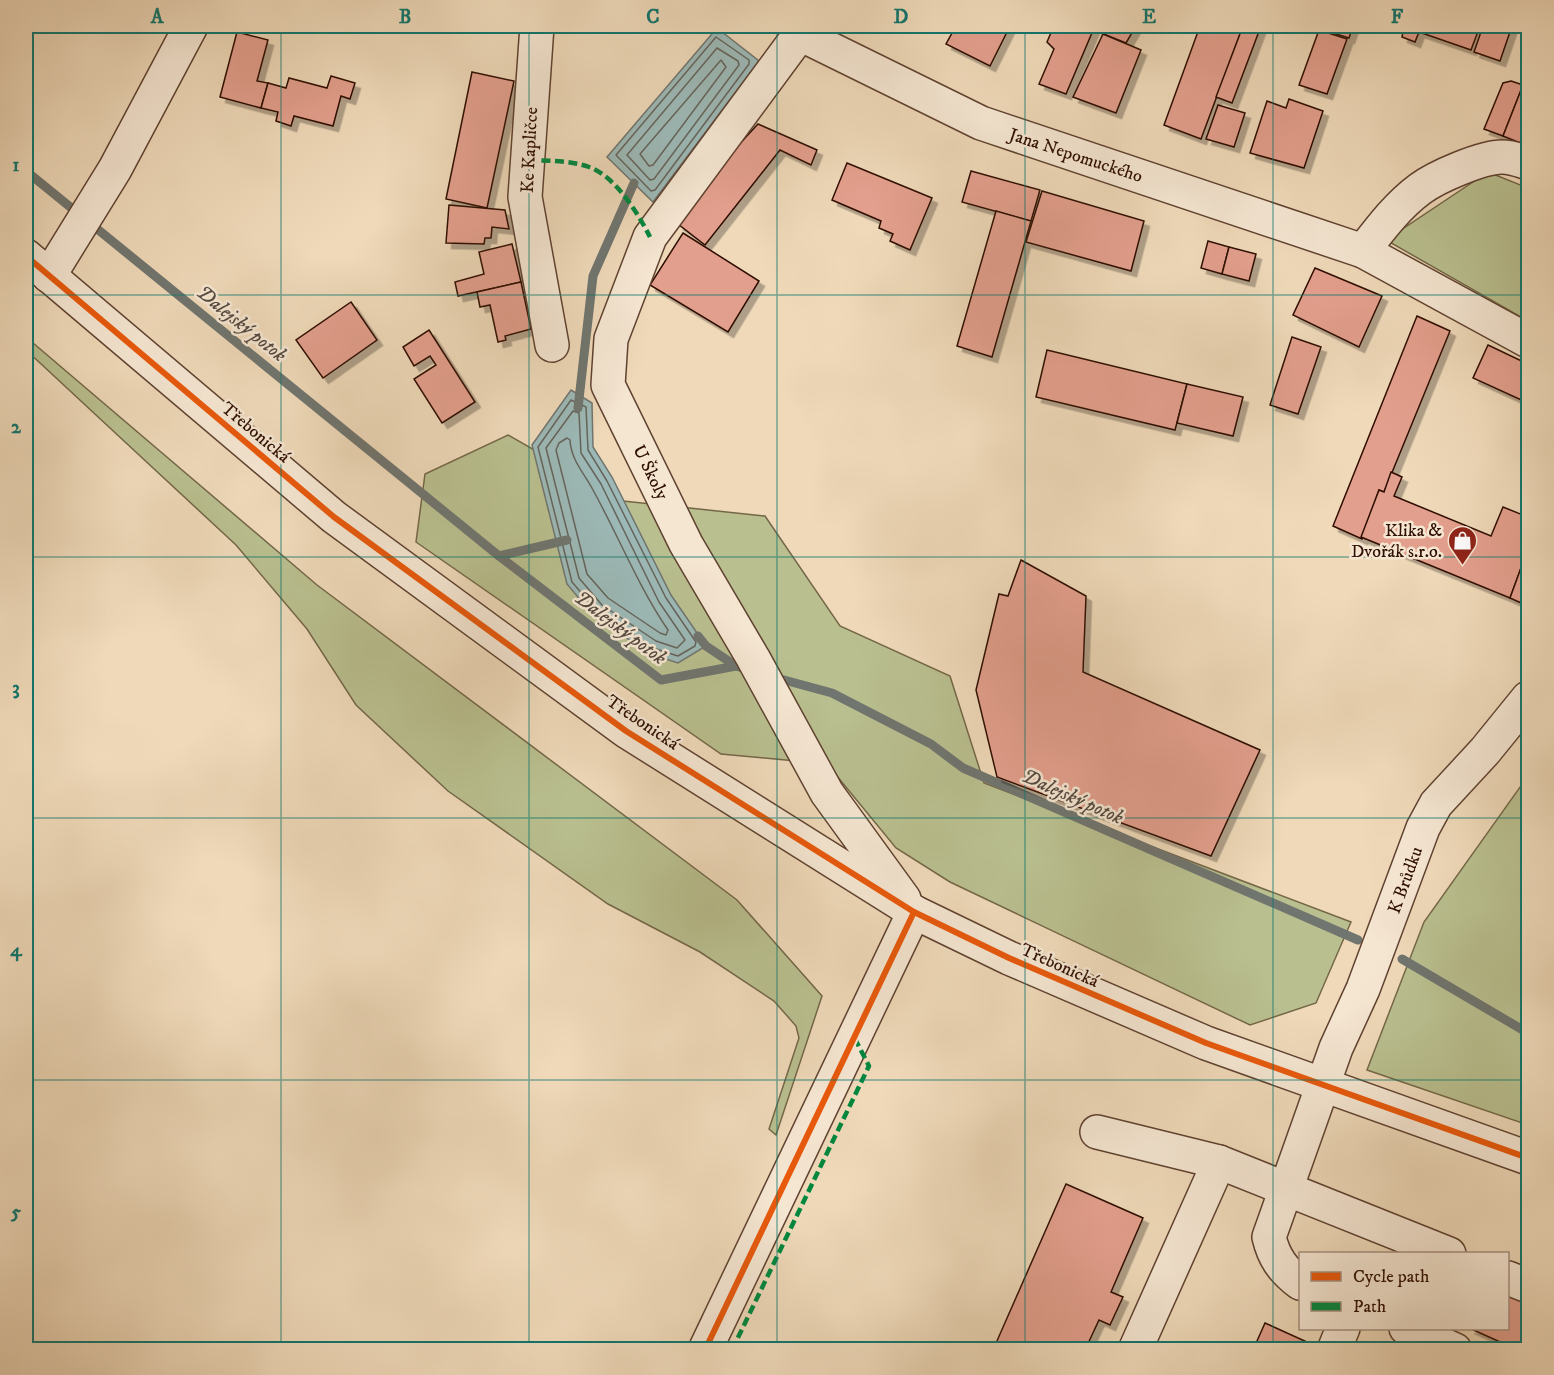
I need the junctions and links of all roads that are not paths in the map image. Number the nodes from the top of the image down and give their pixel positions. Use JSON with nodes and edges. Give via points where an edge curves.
{"nodes":[{"id":1,"x":191,"y":26,"type":"edge"},
{"id":2,"x":537,"y":26,"type":"edge"},
{"id":3,"x":802,"y":30,"type":"edge"},
{"id":4,"x":1528,"y":163,"type":"edge"},
{"id":5,"x":1363,"y":251,"type":"junction"},
{"id":6,"x":37,"y":266,"type":"edge"},
{"id":7,"x":1528,"y":341,"type":"edge"},
{"id":8,"x":552,"y":345,"type":"dead end"},
{"id":9,"x":1528,"y":698,"type":"edge"},
{"id":10,"x":1528,"y":725,"type":"edge"},
{"id":11,"x":1485,"y":751,"type":"junction"},
{"id":12,"x":914,"y":912,"type":"junction"},
{"id":13,"x":1322,"y":1087,"type":"junction"},
{"id":14,"x":1097,"y":1132,"type":"dead end"},
{"id":15,"x":1528,"y":1158,"type":"edge"},
{"id":16,"x":1219,"y":1162,"type":"junction"},
{"id":17,"x":1287,"y":1188,"type":"junction"},
{"id":18,"x":1444,"y":1252,"type":"edge"},
{"id":19,"x":1509,"y":1278,"type":"edge"},
{"id":20,"x":1299,"y":1282,"type":"edge"},
{"id":21,"x":1528,"y":1287,"type":"edge"},
{"id":22,"x":1343,"y":1330,"type":"edge"},
{"id":23,"x":1408,"y":1330,"type":"edge"},
{"id":24,"x":705,"y":1350,"type":"edge"},
{"id":25,"x":1135,"y":1350,"type":"edge"},
{"id":26,"x":1334,"y":1350,"type":"edge"},
{"id":27,"x":1455,"y":1350,"type":"edge"}],
"edges":[{"from":1,"to":6,"type":"street","via":[[73,238]]},
{"from":2,"to":8,"type":"street","name":"Ke Kapličce","via":[[525,196]]},
{"from":3,"to":5,"type":"street","name":"Jana Nepomuckého","via":[[981,123]]},
{"from":3,"to":12,"type":"street","name":"U Školy","via":[[650,237],[611,339],[609,385],[686,544],[827,793]]},
{"from":4,"to":5,"type":"street","via":[[1499,157],[1420,188],[1386,221]]},
{"from":5,"to":7,"type":"street","name":"Jana Nepomuckého"},
{"from":6,"to":12,"type":"street","name":"Třebonická","via":[[334,517],[626,731]]},
{"from":9,"to":11,"type":"street","name":"K Brůdku"},
{"from":10,"to":11,"type":"street"},
{"from":11,"to":13,"type":"street","name":"K Brůdku","via":[[1436,804],[1423,828],[1398,901]]},
{"from":12,"to":13,"type":"street","name":"Třebonická","via":[[1109,1003]]},
{"from":12,"to":24,"type":"street"},
{"from":13,"to":15,"type":"street","name":"Třebonická"},
{"from":13,"to":17,"type":"street","name":"K Brůdku"},
{"from":14,"to":16,"type":"street"},
{"from":16,"to":17,"type":"street"},
{"from":16,"to":25,"type":"street"},
{"from":17,"to":18,"type":"street"},
{"from":17,"to":20,"type":"street","name":"K Brůdku","via":[[1269,1237],[1277,1260]]},
{"from":19,"to":21,"type":"street"},
{"from":22,"to":26,"type":"street"},
{"from":23,"to":27,"type":"street"}]}
